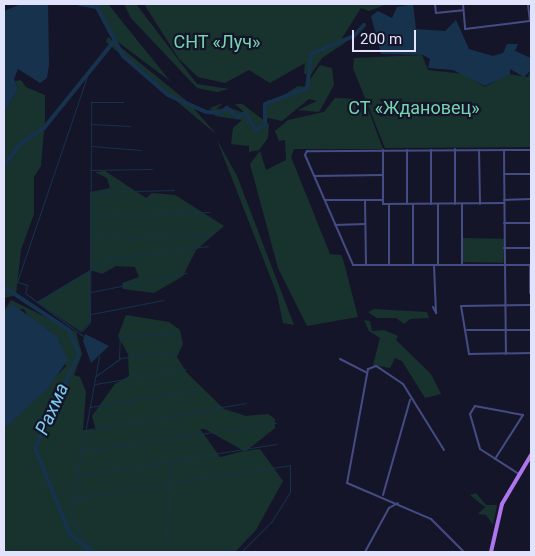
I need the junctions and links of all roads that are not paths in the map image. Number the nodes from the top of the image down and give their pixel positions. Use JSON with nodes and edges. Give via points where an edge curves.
{"nodes":[{"id":1,"x":435,"y":4,"type":"edge"},
{"id":2,"x":462,"y":4,"type":"edge"},
{"id":3,"x":528,"y":4,"type":"edge"},
{"id":4,"x":463,"y":10,"type":"junction"},
{"id":5,"x":455,"y":149,"type":"junction"},
{"id":6,"x":383,"y":150,"type":"junction"},
{"id":7,"x":407,"y":150,"type":"junction"},
{"id":8,"x":431,"y":150,"type":"junction"},
{"id":9,"x":479,"y":150,"type":"junction"},
{"id":10,"x":504,"y":150,"type":"junction"},
{"id":11,"x":531,"y":150,"type":"edge"},
{"id":12,"x":504,"y":174,"type":"junction"},
{"id":13,"x":531,"y":174,"type":"edge"},
{"id":14,"x":383,"y":175,"type":"junction"},
{"id":15,"x":314,"y":176,"type":"junction"},
{"id":16,"x":531,"y":199,"type":"edge"},
{"id":17,"x":324,"y":200,"type":"junction"},
{"id":18,"x":365,"y":200,"type":"junction"},
{"id":19,"x":383,"y":200,"type":"junction"},
{"id":20,"x":504,"y":200,"type":"junction"},
{"id":21,"x":504,"y":203,"type":"junction"},
{"id":22,"x":389,"y":204,"type":"junction"},
{"id":23,"x":407,"y":204,"type":"junction"},
{"id":24,"x":413,"y":204,"type":"junction"},
{"id":25,"x":431,"y":204,"type":"junction"},
{"id":26,"x":438,"y":204,"type":"junction"},
{"id":27,"x":455,"y":204,"type":"junction"},
{"id":28,"x":462,"y":204,"type":"junction"},
{"id":29,"x":480,"y":204,"type":"junction"},
{"id":30,"x":504,"y":223,"type":"junction"},
{"id":31,"x":531,"y":223,"type":"edge"},
{"id":32,"x":365,"y":224,"type":"junction"},
{"id":33,"x":335,"y":225,"type":"junction"},
{"id":34,"x":504,"y":248,"type":"junction"},
{"id":35,"x":531,"y":248,"type":"edge"},
{"id":36,"x":438,"y":264,"type":"junction"},
{"id":37,"x":462,"y":264,"type":"junction"},
{"id":38,"x":505,"y":264,"type":"junction"},
{"id":39,"x":366,"y":265,"type":"junction"},
{"id":40,"x":390,"y":265,"type":"junction"},
{"id":41,"x":413,"y":265,"type":"junction"},
{"id":42,"x":434,"y":265,"type":"junction"},
{"id":43,"x":531,"y":265,"type":"edge"},
{"id":44,"x":531,"y":281,"type":"edge"},
{"id":45,"x":530,"y":293,"type":"dead end"},
{"id":46,"x":506,"y":305,"type":"junction"},
{"id":47,"x":531,"y":305,"type":"edge"},
{"id":48,"x":434,"y":307,"type":"dead end"},
{"id":49,"x":467,"y":330,"type":"junction"},
{"id":50,"x":506,"y":330,"type":"junction"},
{"id":51,"x":531,"y":330,"type":"edge"},
{"id":52,"x":531,"y":353,"type":"edge"},
{"id":53,"x":506,"y":354,"type":"junction"},
{"id":54,"x":340,"y":359,"type":"dead end"},
{"id":55,"x":366,"y":371,"type":"junction"},
{"id":56,"x":410,"y":400,"type":"junction"},
{"id":57,"x":444,"y":450,"type":"dead end"},
{"id":58,"x":531,"y":456,"type":"edge"},
{"id":59,"x":495,"y":459,"type":"junction"},
{"id":60,"x":519,"y":474,"type":"junction"},
{"id":61,"x":383,"y":496,"type":"junction"},
{"id":62,"x":398,"y":504,"type":"junction"},
{"id":63,"x":365,"y":552,"type":"edge"},
{"id":64,"x":464,"y":552,"type":"edge"},
{"id":65,"x":491,"y":552,"type":"edge"}],
"edges":[{"from":1,"to":4,"type":"street","via":[[436,13]]},
{"from":2,"to":4,"type":"street"},
{"from":3,"to":4,"type":"street","via":[[530,22],[465,29]]},
{"from":5,"to":8,"type":"street"},
{"from":5,"to":9,"type":"street"},
{"from":5,"to":27,"type":"street"},
{"from":6,"to":7,"type":"street"},
{"from":6,"to":14,"type":"street"},
{"from":6,"to":15,"type":"street","via":[[307,151]]},
{"from":7,"to":8,"type":"street"},
{"from":7,"to":23,"type":"street"},
{"from":8,"to":25,"type":"street"},
{"from":9,"to":10,"type":"street"},
{"from":9,"to":29,"type":"street"},
{"from":10,"to":11,"type":"street"},
{"from":10,"to":12,"type":"street"},
{"from":12,"to":13,"type":"street"},
{"from":12,"to":20,"type":"street"},
{"from":14,"to":15,"type":"street"},
{"from":14,"to":19,"type":"street"},
{"from":15,"to":17,"type":"street"},
{"from":16,"to":20,"type":"street"},
{"from":17,"to":18,"type":"street"},
{"from":17,"to":33,"type":"street"},
{"from":18,"to":19,"type":"street"},
{"from":18,"to":32,"type":"street"},
{"from":19,"to":22,"type":"street","via":[[383,204]]},
{"from":20,"to":21,"type":"street"},
{"from":21,"to":29,"type":"street"},
{"from":21,"to":30,"type":"street"},
{"from":22,"to":23,"type":"street"},
{"from":22,"to":40,"type":"street"},
{"from":23,"to":24,"type":"street"},
{"from":24,"to":25,"type":"street"},
{"from":24,"to":41,"type":"street"},
{"from":25,"to":26,"type":"street"},
{"from":26,"to":27,"type":"street"},
{"from":26,"to":36,"type":"street"},
{"from":27,"to":28,"type":"street"},
{"from":28,"to":29,"type":"street"},
{"from":28,"to":37,"type":"street"},
{"from":30,"to":31,"type":"street"},
{"from":30,"to":34,"type":"street"},
{"from":32,"to":33,"type":"street"},
{"from":32,"to":39,"type":"street"},
{"from":33,"to":39,"type":"street","via":[[353,265]]},
{"from":34,"to":35,"type":"street"},
{"from":34,"to":38,"type":"street"},
{"from":36,"to":37,"type":"street"},
{"from":36,"to":42,"type":"street"},
{"from":37,"to":38,"type":"street"},
{"from":38,"to":43,"type":"street"},
{"from":38,"to":46,"type":"street"},
{"from":39,"to":40,"type":"street"},
{"from":40,"to":41,"type":"street"},
{"from":41,"to":42,"type":"street"},
{"from":42,"to":48,"type":"street"},
{"from":43,"to":44,"type":"street"},
{"from":44,"to":45,"type":"street"},
{"from":46,"to":47,"type":"street"},
{"from":46,"to":49,"type":"street","via":[[461,306]]},
{"from":46,"to":50,"type":"street"},
{"from":49,"to":50,"type":"street"},
{"from":49,"to":53,"type":"street","via":[[469,354]]},
{"from":50,"to":51,"type":"street"},
{"from":50,"to":53,"type":"street"},
{"from":52,"to":53,"type":"street"},
{"from":54,"to":55,"type":"street"},
{"from":55,"to":56,"type":"street","via":[[383,369],[403,384]]},
{"from":55,"to":61,"type":"street","via":[[348,485]]},
{"from":56,"to":57,"type":"street","via":[[422,412]]},
{"from":56,"to":61,"type":"street"},
{"from":58,"to":60,"type":"main road"},
{"from":59,"to":59,"type":"street","via":[[480,449],[472,430],[470,414],[475,406],[523,415]]},
{"from":59,"to":60,"type":"street"},
{"from":60,"to":65,"type":"main road","via":[[495,525]]},
{"from":61,"to":62,"type":"street"},
{"from":62,"to":63,"type":"street","via":[[389,508]]},
{"from":62,"to":64,"type":"street","via":[[435,522]]}]}
